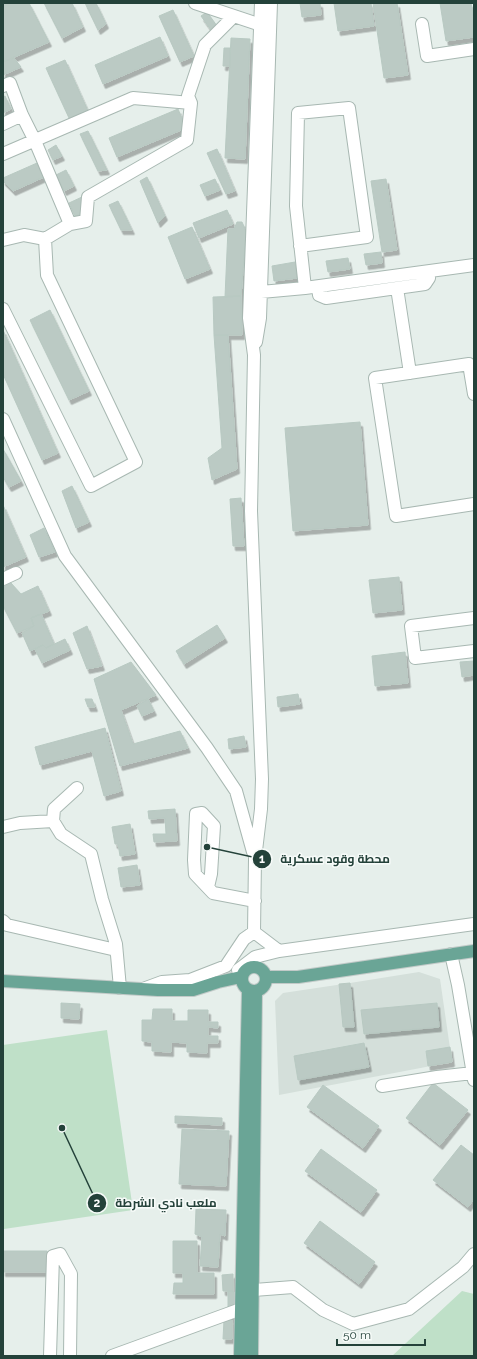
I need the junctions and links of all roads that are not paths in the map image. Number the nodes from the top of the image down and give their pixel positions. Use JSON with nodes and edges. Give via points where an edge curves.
{"nodes":[{"id":1,"x":194,"y":3,"type":"edge"},
{"id":2,"x":261,"y":3,"type":"edge"},
{"id":3,"x":271,"y":3,"type":"edge"},
{"id":4,"x":233,"y":17,"type":"junction"},
{"id":5,"x":422,"y":24,"type":"dead end"},
{"id":6,"x":265,"y":27,"type":"junction"},
{"id":7,"x":474,"y":49,"type":"edge"},
{"id":8,"x":3,"y":86,"type":"edge"},
{"id":9,"x":192,"y":103,"type":"junction"},
{"id":10,"x":22,"y":115,"type":"junction"},
{"id":11,"x":3,"y":124,"type":"edge"},
{"id":12,"x":34,"y":141,"type":"junction"},
{"id":13,"x":3,"y":154,"type":"edge"},
{"id":14,"x":70,"y":224,"type":"junction"},
{"id":15,"x":45,"y":239,"type":"junction"},
{"id":16,"x":3,"y":240,"type":"edge"},
{"id":17,"x":300,"y":246,"type":"junction"},
{"id":18,"x":474,"y":265,"type":"edge"},
{"id":19,"x":427,"y":272,"type":"junction"},
{"id":20,"x":318,"y":287,"type":"junction"},
{"id":21,"x":305,"y":288,"type":"junction"},
{"id":22,"x":397,"y":288,"type":"junction"},
{"id":23,"x":261,"y":292,"type":"junction"},
{"id":24,"x":3,"y":309,"type":"edge"},
{"id":25,"x":254,"y":355,"type":"junction"},
{"id":26,"x":410,"y":373,"type":"junction"},
{"id":27,"x":474,"y":394,"type":"edge"},
{"id":28,"x":3,"y":419,"type":"edge"},
{"id":29,"x":474,"y":504,"type":"edge"},
{"id":30,"x":16,"y":573,"type":"dead end"},
{"id":31,"x":3,"y":579,"type":"edge"},
{"id":32,"x":474,"y":618,"type":"edge"},
{"id":33,"x":474,"y":651,"type":"edge"},
{"id":34,"x":76,"y":788,"type":"dead end"},
{"id":35,"x":53,"y":821,"type":"junction"},
{"id":36,"x":3,"y":827,"type":"edge"},
{"id":37,"x":255,"y":859,"type":"junction"},
{"id":38,"x":208,"y":887,"type":"junction"},
{"id":39,"x":255,"y":901,"type":"junction"},
{"id":40,"x":3,"y":921,"type":"edge"},
{"id":41,"x":474,"y":924,"type":"edge"},
{"id":42,"x":254,"y":932,"type":"junction"},
{"id":43,"x":116,"y":950,"type":"junction"},
{"id":44,"x":474,"y":951,"type":"edge"},
{"id":45,"x":279,"y":952,"type":"junction"},
{"id":46,"x":451,"y":954,"type":"junction"},
{"id":47,"x":226,"y":966,"type":"junction"},
{"id":48,"x":241,"y":973,"type":"junction"},
{"id":49,"x":266,"y":977,"type":"junction"},
{"id":50,"x":3,"y":981,"type":"edge"},
{"id":51,"x":120,"y":988,"type":"junction"},
{"id":52,"x":143,"y":989,"type":"junction"},
{"id":53,"x":252,"y":990,"type":"junction"},
{"id":54,"x":473,"y":1076,"type":"edge"},
{"id":55,"x":382,"y":1086,"type":"dead end"},
{"id":56,"x":474,"y":1254,"type":"edge"},
{"id":57,"x":469,"y":1268,"type":"edge"},
{"id":58,"x":253,"y":1290,"type":"junction"},
{"id":59,"x":241,"y":1309,"type":"junction"},
{"id":60,"x":50,"y":1356,"type":"edge"},
{"id":61,"x":70,"y":1356,"type":"edge"},
{"id":62,"x":112,"y":1356,"type":"edge"},
{"id":63,"x":240,"y":1356,"type":"edge"},
{"id":64,"x":252,"y":1356,"type":"edge"}],
"edges":[{"from":1,"to":4,"type":"street"},
{"from":2,"to":6,"type":"street"},
{"from":3,"to":6,"type":"street"},
{"from":4,"to":6,"type":"street"},
{"from":4,"to":9,"type":"street","via":[[205,45],[188,96]]},
{"from":5,"to":7,"type":"street","via":[[427,56]]},
{"from":6,"to":23,"type":"street"},
{"from":6,"to":25,"type":"street","via":[[250,318]]},
{"from":8,"to":10,"type":"street","via":[[10,83]]},
{"from":9,"to":12,"type":"street","via":[[133,98]]},
{"from":9,"to":14,"type":"street","via":[[187,140],[88,197],[86,221]]},
{"from":10,"to":11,"type":"street"},
{"from":10,"to":12,"type":"street"},
{"from":12,"to":13,"type":"street"},
{"from":12,"to":14,"type":"street"},
{"from":14,"to":15,"type":"street"},
{"from":15,"to":16,"type":"street","via":[[24,235]]},
{"from":15,"to":24,"type":"street","via":[[47,275],[136,462],[91,486]]},
{"from":17,"to":17,"type":"street","via":[[296,206],[298,113],[349,108],[367,237]]},
{"from":17,"to":21,"type":"street"},
{"from":18,"to":19,"type":"street"},
{"from":19,"to":20,"type":"street"},
{"from":19,"to":22,"type":"street","via":[[429,278],[425,284]]},
{"from":20,"to":21,"type":"street"},
{"from":20,"to":22,"type":"street","via":[[319,295],[326,298]]},
{"from":21,"to":23,"type":"street"},
{"from":22,"to":26,"type":"street"},
{"from":23,"to":25,"type":"street"},
{"from":25,"to":37,"type":"street","via":[[251,511],[262,779]]},
{"from":26,"to":27,"type":"street","via":[[469,364]]},
{"from":26,"to":29,"type":"street","via":[[375,378],[396,516]]},
{"from":28,"to":37,"type":"street","via":[[65,556],[236,791]]},
{"from":30,"to":31,"type":"street"},
{"from":32,"to":33,"type":"street","via":[[411,626],[415,658]]},
{"from":34,"to":35,"type":"street","via":[[54,809]]},
{"from":35,"to":36,"type":"street"},
{"from":35,"to":43,"type":"street","via":[[61,834],[91,854]]},
{"from":37,"to":39,"type":"street"},
{"from":38,"to":38,"type":"street","via":[[195,874],[196,814],[202,813],[214,826]]},
{"from":38,"to":39,"type":"street","via":[[213,893]]},
{"from":39,"to":42,"type":"street"},
{"from":40,"to":43,"type":"street","via":[[7,925]]},
{"from":41,"to":45,"type":"street"},
{"from":42,"to":45,"type":"street"},
{"from":42,"to":47,"type":"street","via":[[244,939]]},
{"from":43,"to":51,"type":"street"},
{"from":44,"to":46,"type":"main road"},
{"from":45,"to":48,"type":"street","via":[[255,957]]},
{"from":46,"to":49,"type":"main road","via":[[298,977]]},
{"from":46,"to":54,"type":"street"},
{"from":47,"to":48,"type":"street"},
{"from":47,"to":52,"type":"street","via":[[190,980],[162,982]]},
{"from":48,"to":49,"type":"main road","via":[[251,966],[259,967]]},
{"from":48,"to":52,"type":"main road","via":[[193,990]]},
{"from":48,"to":53,"type":"main road","via":[[242,984]]},
{"from":49,"to":53,"type":"main road","via":[[262,988]]},
{"from":50,"to":51,"type":"main road"},
{"from":51,"to":52,"type":"main road"},
{"from":53,"to":58,"type":"main road"},
{"from":53,"to":59,"type":"main road"},
{"from":54,"to":55,"type":"street","via":[[436,1076]]},
{"from":56,"to":57,"type":"street"},
{"from":57,"to":58,"type":"street","via":[[409,1309],[352,1324],[323,1310],[293,1287]]},
{"from":58,"to":64,"type":"main road"},
{"from":59,"to":62,"type":"street"},
{"from":59,"to":63,"type":"main road"},
{"from":60,"to":61,"type":"street","via":[[53,1256],[60,1254],[71,1274]]}]}
